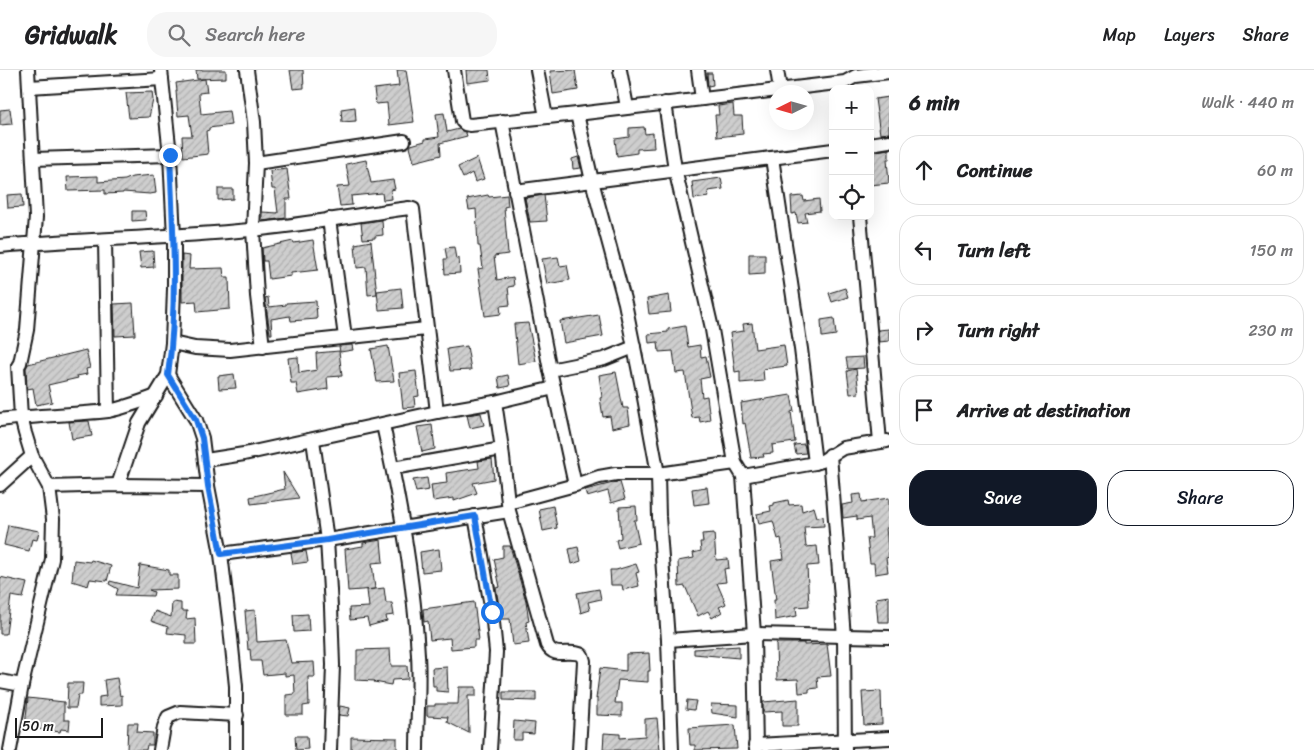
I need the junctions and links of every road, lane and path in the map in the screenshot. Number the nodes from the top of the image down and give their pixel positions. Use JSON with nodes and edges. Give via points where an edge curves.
{"nodes":[{"id":1,"x":28,"y":70,"type":"edge"},
{"id":2,"x":247,"y":70,"type":"edge"},
{"id":3,"x":454,"y":70,"type":"edge"},
{"id":4,"x":537,"y":70,"type":"edge"},
{"id":5,"x":620,"y":70,"type":"edge"},
{"id":6,"x":698,"y":70,"type":"edge"},
{"id":7,"x":777,"y":70,"type":"edge"},
{"id":8,"x":889,"y":72,"type":"edge"},
{"id":9,"x":162,"y":75,"type":"edge"},
{"id":10,"x":851,"y":79,"type":"edge"},
{"id":11,"x":779,"y":85,"type":"edge"},
{"id":12,"x":808,"y":85,"type":"edge"},
{"id":13,"x":29,"y":87,"type":"junction"},
{"id":14,"x":769,"y":90,"type":"edge"},
{"id":15,"x":702,"y":99,"type":"junction"},
{"id":16,"x":665,"y":103,"type":"junction"},
{"id":17,"x":627,"y":108,"type":"junction"},
{"id":18,"x":577,"y":114,"type":"junction"},
{"id":19,"x":546,"y":117,"type":"junction"},
{"id":20,"x":502,"y":122,"type":"junction"},
{"id":21,"x":404,"y":141,"type":"dead end"},
{"id":22,"x":889,"y":141,"type":"edge"},
{"id":23,"x":874,"y":143,"type":"edge"},
{"id":24,"x":829,"y":151,"type":"edge"},
{"id":25,"x":170,"y":155,"type":"junction"},
{"id":26,"x":772,"y":158,"type":"junction"},
{"id":27,"x":33,"y":159,"type":"junction"},
{"id":28,"x":256,"y":163,"type":"junction"},
{"id":29,"x":676,"y":169,"type":"junction"},
{"id":30,"x":592,"y":181,"type":"junction"},
{"id":31,"x":515,"y":191,"type":"junction"},
{"id":32,"x":329,"y":219,"type":"junction"},
{"id":33,"x":860,"y":220,"type":"edge"},
{"id":34,"x":253,"y":230,"type":"junction"},
{"id":35,"x":174,"y":236,"type":"junction"},
{"id":36,"x":105,"y":240,"type":"junction"},
{"id":37,"x":35,"y":243,"type":"junction"},
{"id":38,"x":0,"y":246,"type":"edge"},
{"id":39,"x":426,"y":329,"type":"junction"},
{"id":40,"x":346,"y":337,"type":"junction"},
{"id":41,"x":172,"y":343,"type":"junction"},
{"id":42,"x":634,"y":346,"type":"junction"},
{"id":43,"x":263,"y":347,"type":"junction"},
{"id":44,"x":550,"y":370,"type":"junction"},
{"id":45,"x":168,"y":375,"type":"junction"},
{"id":46,"x":554,"y":388,"type":"junction"},
{"id":47,"x":156,"y":396,"type":"junction"},
{"id":48,"x":495,"y":402,"type":"junction"},
{"id":49,"x":108,"y":411,"type":"junction"},
{"id":50,"x":437,"y":412,"type":"junction"},
{"id":51,"x":21,"y":417,"type":"junction"},
{"id":52,"x":0,"y":420,"type":"edge"},
{"id":53,"x":384,"y":425,"type":"junction"},
{"id":54,"x":313,"y":440,"type":"junction"},
{"id":55,"x":885,"y":441,"type":"edge"},
{"id":56,"x":502,"y":448,"type":"junction"},
{"id":57,"x":830,"y":455,"type":"junction"},
{"id":58,"x":32,"y":456,"type":"junction"},
{"id":59,"x":206,"y":460,"type":"junction"},
{"id":60,"x":735,"y":463,"type":"junction"},
{"id":61,"x":815,"y":463,"type":"junction"},
{"id":62,"x":393,"y":468,"type":"junction"},
{"id":63,"x":658,"y":474,"type":"junction"},
{"id":64,"x":743,"y":476,"type":"junction"},
{"id":65,"x":118,"y":485,"type":"junction"},
{"id":66,"x":0,"y":486,"type":"edge"},
{"id":67,"x":208,"y":486,"type":"junction"},
{"id":68,"x":575,"y":486,"type":"junction"},
{"id":69,"x":49,"y":487,"type":"junction"},
{"id":70,"x":508,"y":507,"type":"junction"},
{"id":71,"x":475,"y":516,"type":"junction"},
{"id":72,"x":404,"y":527,"type":"junction"},
{"id":73,"x":327,"y":540,"type":"junction"},
{"id":74,"x":221,"y":554,"type":"junction"},
{"id":75,"x":754,"y":634,"type":"junction"},
{"id":76,"x":844,"y":637,"type":"junction"},
{"id":77,"x":889,"y":637,"type":"edge"},
{"id":78,"x":668,"y":640,"type":"junction"},
{"id":79,"x":0,"y":681,"type":"edge"},
{"id":80,"x":22,"y":685,"type":"junction"},
{"id":81,"x":237,"y":715,"type":"junction"},
{"id":82,"x":889,"y":738,"type":"edge"},
{"id":83,"x":844,"y":745,"type":"edge"},
{"id":84,"x":756,"y":747,"type":"edge"},
{"id":85,"x":10,"y":750,"type":"edge"},
{"id":86,"x":160,"y":750,"type":"edge"},
{"id":87,"x":236,"y":750,"type":"edge"},
{"id":88,"x":330,"y":750,"type":"edge"},
{"id":89,"x":417,"y":750,"type":"edge"},
{"id":90,"x":490,"y":750,"type":"edge"},
{"id":91,"x":578,"y":750,"type":"edge"},
{"id":92,"x":672,"y":750,"type":"edge"}],
"edges":[{"from":1,"to":13,"type":"street"},
{"from":2,"to":28,"type":"street"},
{"from":3,"to":20,"type":"street","via":[[462,121],[465,124]]},
{"from":4,"to":19,"type":"street"},
{"from":5,"to":17,"type":"street"},
{"from":6,"to":15,"type":"street"},
{"from":7,"to":11,"type":"street"},
{"from":8,"to":10,"type":"street"},
{"from":9,"to":13,"type":"street"},
{"from":9,"to":25,"type":"street"},
{"from":10,"to":12,"type":"street"},
{"from":13,"to":27,"type":"street"},
{"from":14,"to":15,"type":"street"},
{"from":15,"to":16,"type":"street"},
{"from":16,"to":17,"type":"street"},
{"from":16,"to":29,"type":"street"},
{"from":17,"to":18,"type":"street"},
{"from":18,"to":19,"type":"street"},
{"from":18,"to":30,"type":"street"},
{"from":19,"to":20,"type":"street"},
{"from":20,"to":31,"type":"street"},
{"from":21,"to":28,"type":"street"},
{"from":22,"to":23,"type":"street"},
{"from":24,"to":26,"type":"street"},
{"from":25,"to":27,"type":"street"},
{"from":25,"to":35,"type":"street"},
{"from":26,"to":29,"type":"street"},
{"from":26,"to":61,"type":"street"},
{"from":27,"to":37,"type":"street"},
{"from":28,"to":34,"type":"street"},
{"from":29,"to":30,"type":"street"},
{"from":29,"to":60,"type":"street","via":[[711,324]]},
{"from":30,"to":31,"type":"street"},
{"from":30,"to":42,"type":"street"},
{"from":31,"to":44,"type":"street"},
{"from":32,"to":34,"type":"street"},
{"from":32,"to":39,"type":"street","via":[[413,209]]},
{"from":32,"to":40,"type":"street"},
{"from":33,"to":55,"type":"street"},
{"from":34,"to":35,"type":"street"},
{"from":34,"to":43,"type":"street"},
{"from":35,"to":36,"type":"street"},
{"from":35,"to":41,"type":"street"},
{"from":36,"to":37,"type":"street"},
{"from":36,"to":49,"type":"street"},
{"from":37,"to":38,"type":"street"},
{"from":37,"to":51,"type":"street","via":[[25,344],[18,366]]},
{"from":39,"to":40,"type":"street"},
{"from":39,"to":50,"type":"street"},
{"from":40,"to":43,"type":"street"},
{"from":41,"to":43,"type":"street","via":[[213,350]]},
{"from":41,"to":45,"type":"street"},
{"from":42,"to":44,"type":"street","via":[[604,359]]},
{"from":42,"to":63,"type":"street"},
{"from":44,"to":46,"type":"street"},
{"from":45,"to":47,"type":"street"},
{"from":45,"to":59,"type":"street","via":[[196,420]]},
{"from":46,"to":48,"type":"street"},
{"from":46,"to":68,"type":"street"},
{"from":47,"to":49,"type":"street"},
{"from":47,"to":65,"type":"street","via":[[136,431]]},
{"from":48,"to":50,"type":"street"},
{"from":48,"to":56,"type":"street"},
{"from":49,"to":51,"type":"street"},
{"from":50,"to":53,"type":"street"},
{"from":51,"to":52,"type":"street"},
{"from":51,"to":58,"type":"street"},
{"from":53,"to":54,"type":"street"},
{"from":53,"to":62,"type":"street"},
{"from":54,"to":59,"type":"street"},
{"from":54,"to":73,"type":"street"},
{"from":55,"to":57,"type":"street","via":[[843,448]]},
{"from":56,"to":62,"type":"street"},
{"from":56,"to":70,"type":"street"},
{"from":57,"to":61,"type":"street"},
{"from":57,"to":76,"type":"street"},
{"from":58,"to":66,"type":"street"},
{"from":58,"to":69,"type":"street"},
{"from":59,"to":67,"type":"street"},
{"from":60,"to":63,"type":"street"},
{"from":60,"to":64,"type":"street"},
{"from":61,"to":64,"type":"street"},
{"from":62,"to":72,"type":"street"},
{"from":63,"to":68,"type":"street","via":[[616,474]]},
{"from":63,"to":78,"type":"street","via":[[658,517]]},
{"from":64,"to":75,"type":"street"},
{"from":65,"to":67,"type":"street"},
{"from":65,"to":69,"type":"street"},
{"from":67,"to":74,"type":"street"},
{"from":68,"to":70,"type":"street"},
{"from":69,"to":80,"type":"street","via":[[53,519],[52,559]]},
{"from":70,"to":71,"type":"street"},
{"from":70,"to":91,"type":"street","via":[[547,645],[556,654],[576,652],[584,661]]},
{"from":71,"to":72,"type":"street"},
{"from":71,"to":90,"type":"street","via":[[496,652]]},
{"from":72,"to":73,"type":"street"},
{"from":72,"to":89,"type":"street","via":[[418,657]]},
{"from":73,"to":74,"type":"street"},
{"from":73,"to":88,"type":"street","via":[[333,665]]},
{"from":74,"to":81,"type":"street"},
{"from":75,"to":76,"type":"street"},
{"from":75,"to":78,"type":"street"},
{"from":75,"to":84,"type":"street"},
{"from":76,"to":77,"type":"street"},
{"from":76,"to":83,"type":"street"},
{"from":78,"to":92,"type":"street"},
{"from":79,"to":80,"type":"street"},
{"from":80,"to":85,"type":"street"},
{"from":81,"to":86,"type":"street","via":[[180,712],[168,717]]},
{"from":81,"to":87,"type":"street"},
{"from":82,"to":83,"type":"street"},
{"from":83,"to":84,"type":"street"}]}
